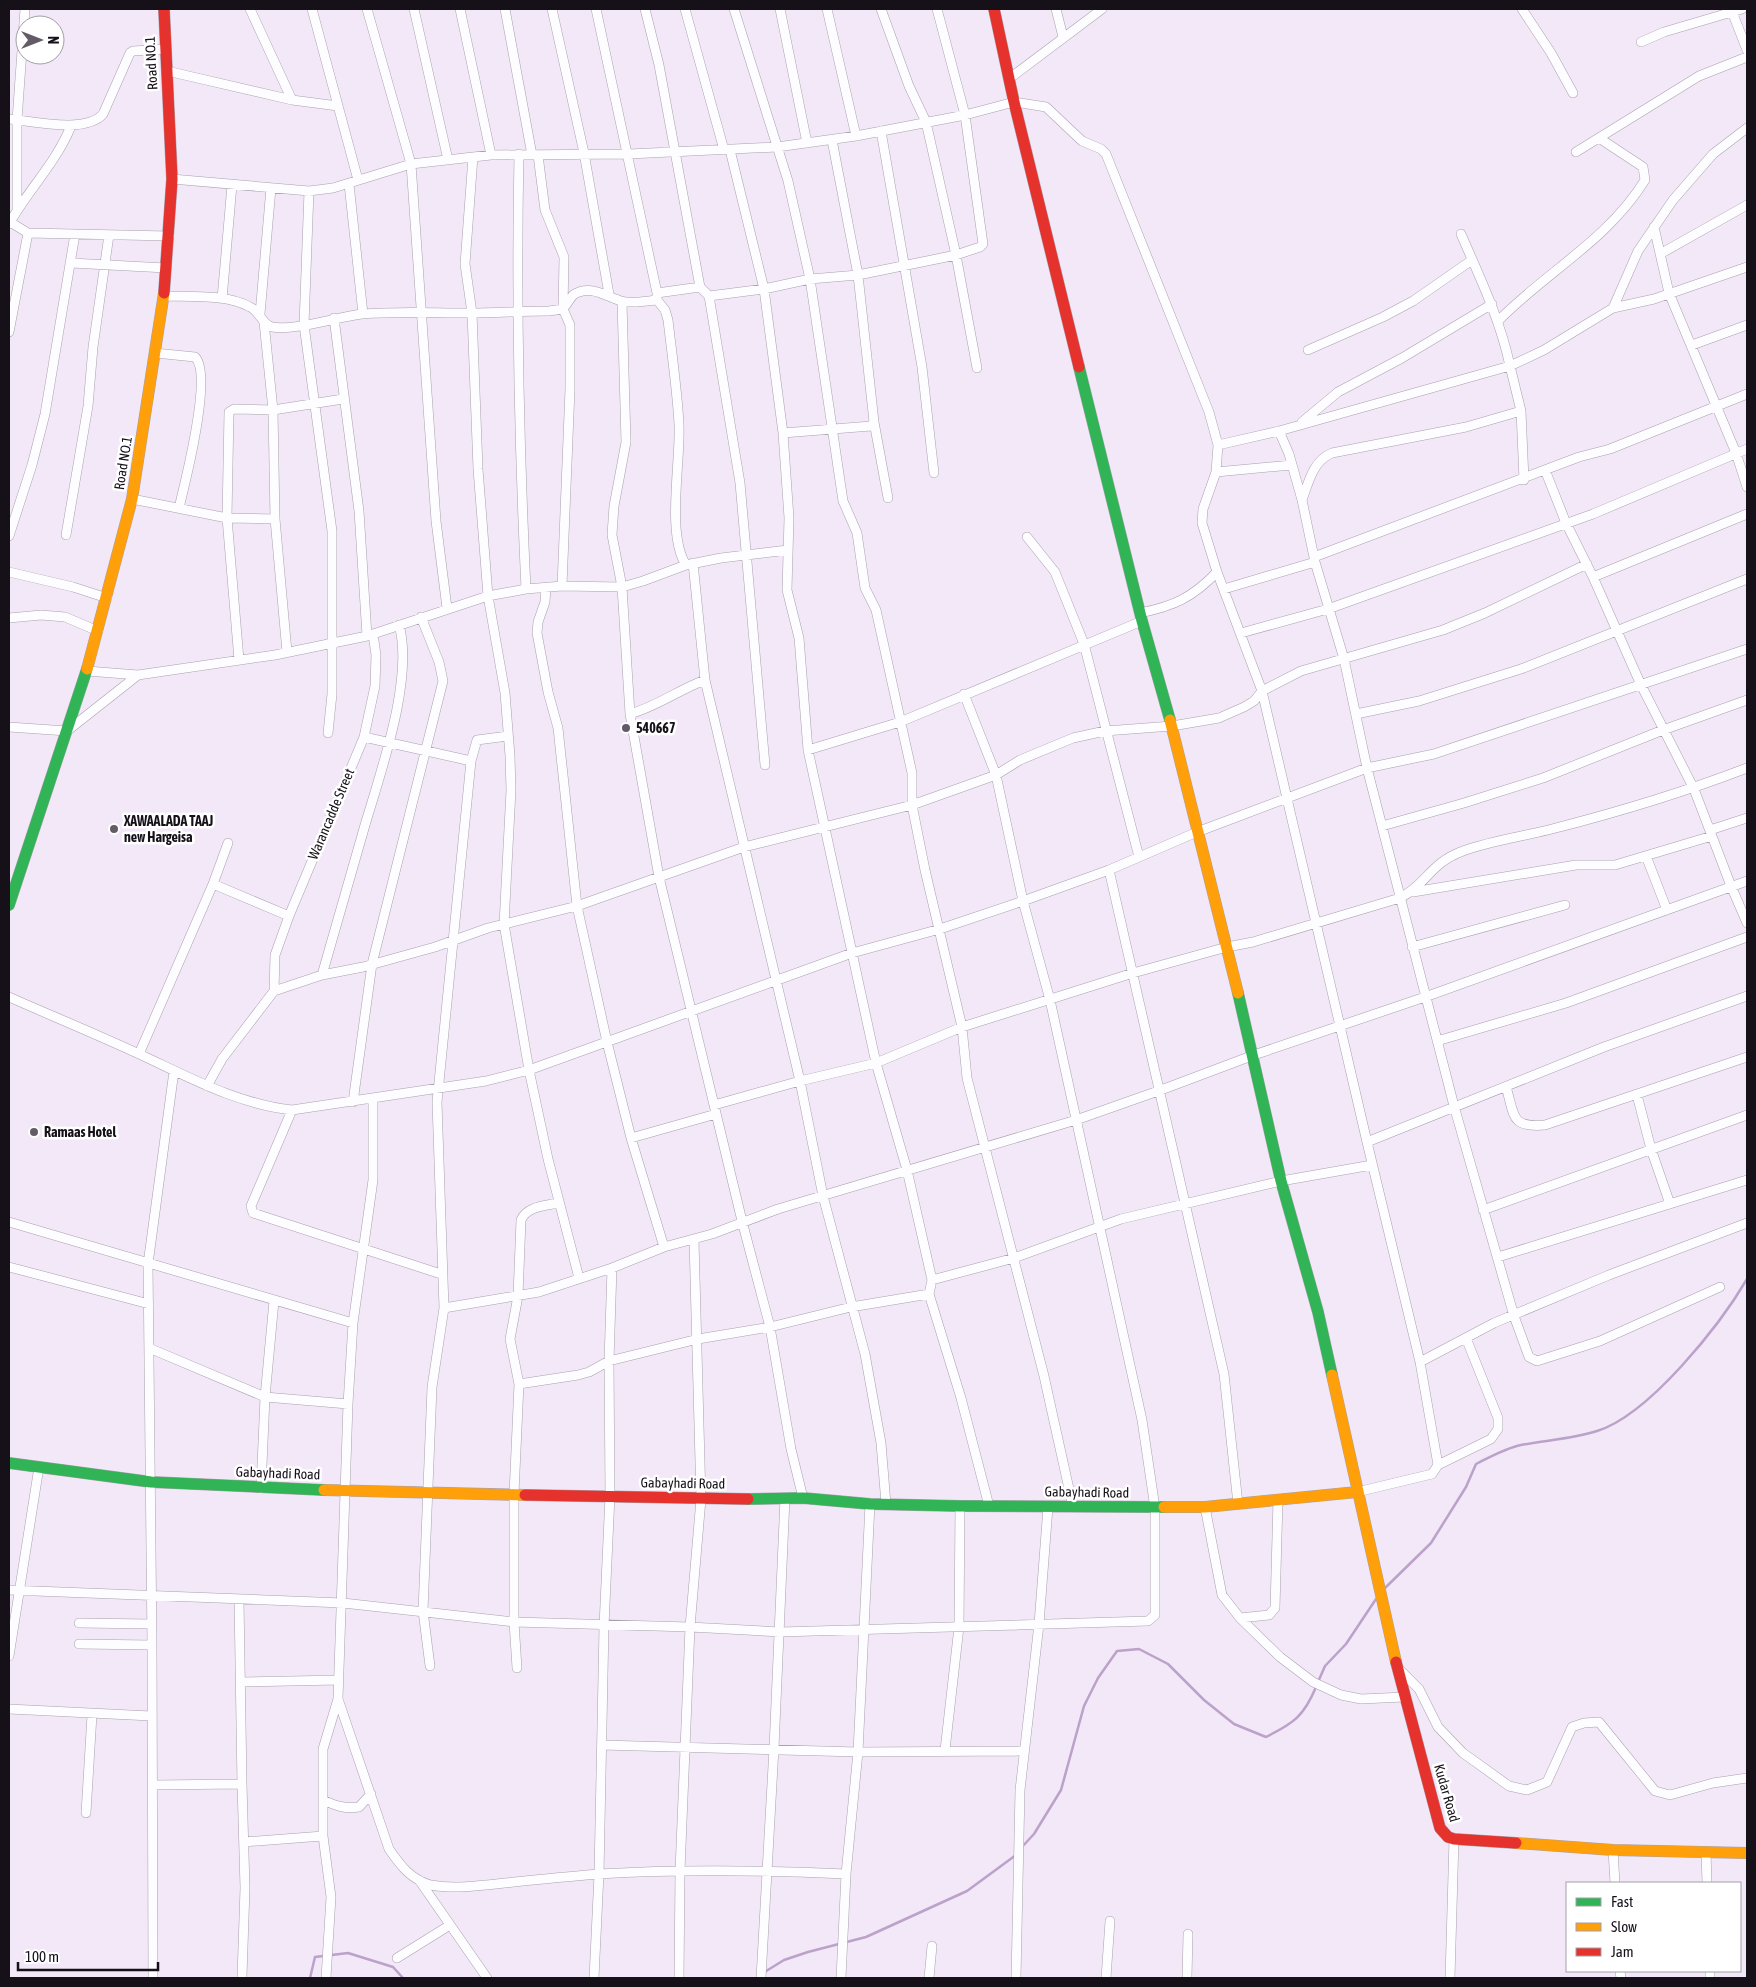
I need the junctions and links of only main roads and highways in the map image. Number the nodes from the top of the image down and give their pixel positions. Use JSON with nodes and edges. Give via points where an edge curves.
{"nodes":[{"id":1,"x":164,"y":9,"type":"edge"},
{"id":2,"x":994,"y":9,"type":"edge"},
{"id":3,"x":9,"y":905,"type":"edge"},
{"id":4,"x":9,"y":1463,"type":"edge"},
{"id":5,"x":1356,"y":1492,"type":"junction"},
{"id":6,"x":1747,"y":1853,"type":"edge"}],
"edges":[{"from":1,"to":3,"type":"main road","name":"Road NO.1","via":[[172,179],[169,236],[164,296],[132,499],[87,670]]},
{"from":2,"to":5,"type":"main road","name":"Kudar Road","via":[[1141,617],[1172,726],[1254,1054],[1281,1181],[1318,1312]]},
{"from":4,"to":5,"type":"main road","name":"Gabayhadi Road","via":[[151,1482],[261,1488],[701,1499],[802,1498],[870,1504],[960,1506],[1205,1507]]},
{"from":5,"to":6,"type":"main road","name":"Kudar Road","via":[[1404,1697],[1440,1828],[1448,1837],[1613,1850]]}]}
